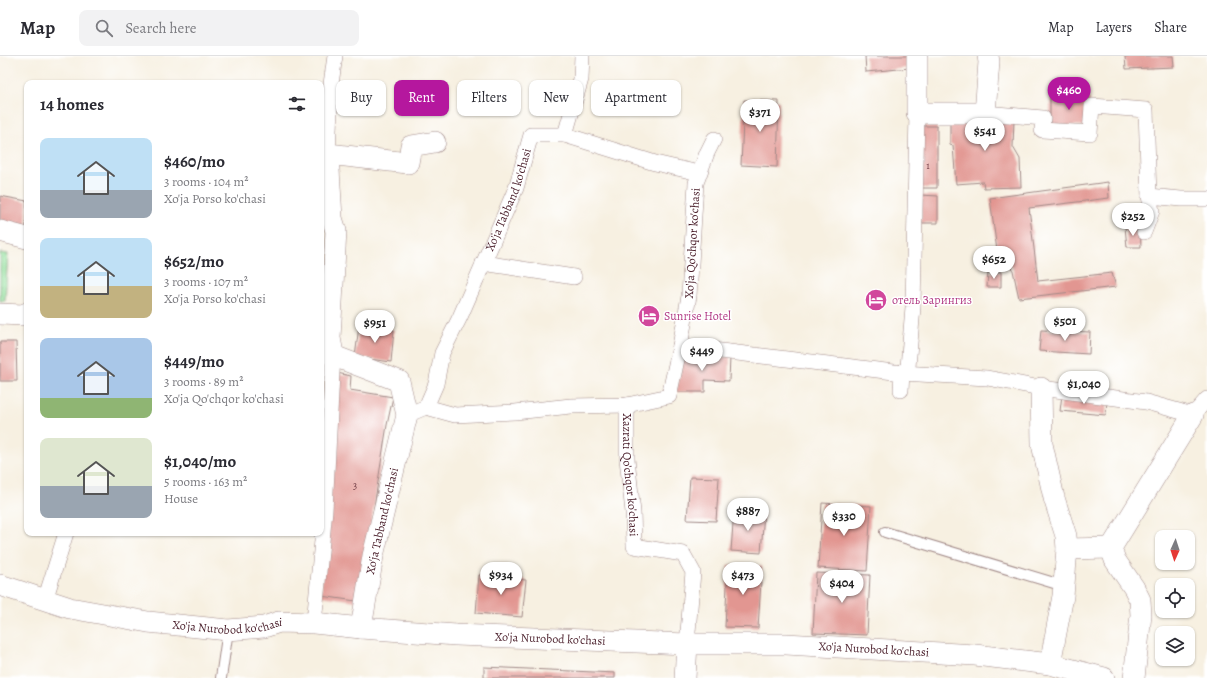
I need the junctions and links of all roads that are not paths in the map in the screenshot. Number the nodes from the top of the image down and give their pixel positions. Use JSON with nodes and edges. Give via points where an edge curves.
{"nodes":[{"id":1,"x":334,"y":56,"type":"edge"},
{"id":2,"x":582,"y":56,"type":"edge"},
{"id":3,"x":917,"y":56,"type":"edge"},
{"id":4,"x":988,"y":56,"type":"edge"},
{"id":5,"x":917,"y":113,"type":"junction"},
{"id":6,"x":984,"y":113,"type":"junction"},
{"id":7,"x":565,"y":135,"type":"junction"},
{"id":8,"x":714,"y":139,"type":"dead end"},
{"id":9,"x":435,"y":142,"type":"dead end"},
{"id":10,"x":328,"y":154,"type":"junction"},
{"id":11,"x":699,"y":174,"type":"junction"},
{"id":12,"x":1149,"y":196,"type":"junction"},
{"id":13,"x":1207,"y":199,"type":"edge"},
{"id":14,"x":0,"y":231,"type":"edge"},
{"id":15,"x":1144,"y":232,"type":"dead end"},
{"id":16,"x":24,"y":237,"type":"edge"},
{"id":17,"x":483,"y":263,"type":"junction"},
{"id":18,"x":574,"y":277,"type":"dead end"},
{"id":19,"x":0,"y":314,"type":"edge"},
{"id":20,"x":24,"y":314,"type":"edge"},
{"id":21,"x":680,"y":346,"type":"junction"},
{"id":22,"x":327,"y":352,"type":"edge"},
{"id":23,"x":902,"y":373,"type":"junction"},
{"id":24,"x":1041,"y":388,"type":"junction"},
{"id":25,"x":901,"y":390,"type":"dead end"},
{"id":26,"x":669,"y":396,"type":"joint"},
{"id":27,"x":1207,"y":399,"type":"edge"},
{"id":28,"x":627,"y":405,"type":"junction"},
{"id":29,"x":426,"y":407,"type":"junction"},
{"id":30,"x":407,"y":415,"type":"junction"},
{"id":31,"x":1193,"y":415,"type":"junction"},
{"id":32,"x":324,"y":520,"type":"edge"},
{"id":33,"x":885,"y":532,"type":"dead end"},
{"id":34,"x":65,"y":536,"type":"edge"},
{"id":35,"x":322,"y":536,"type":"edge"},
{"id":36,"x":1111,"y":548,"type":"junction"},
{"id":37,"x":1067,"y":549,"type":"junction"},
{"id":38,"x":0,"y":585,"type":"edge"},
{"id":39,"x":1064,"y":586,"type":"junction"},
{"id":40,"x":45,"y":600,"type":"junction"},
{"id":41,"x":314,"y":622,"type":"junction"},
{"id":42,"x":360,"y":628,"type":"junction"},
{"id":43,"x":228,"y":630,"type":"junction"},
{"id":44,"x":687,"y":644,"type":"junction"},
{"id":45,"x":1050,"y":664,"type":"junction"},
{"id":46,"x":221,"y":678,"type":"edge"},
{"id":47,"x":685,"y":678,"type":"edge"},
{"id":48,"x":1104,"y":678,"type":"edge"},
{"id":49,"x":1134,"y":678,"type":"edge"}],
"edges":[{"from":1,"to":10,"type":"street"},
{"from":2,"to":7,"type":"street","via":[[581,79]]},
{"from":3,"to":5,"type":"street"},
{"from":4,"to":6,"type":"street"},
{"from":5,"to":6,"type":"street"},
{"from":5,"to":23,"type":"street","via":[[913,307],[908,367]]},
{"from":6,"to":12,"type":"street","via":[[1043,118],[1042,130],[1090,133],[1092,106],[1146,110]]},
{"from":7,"to":11,"type":"street","via":[[654,163]]},
{"from":7,"to":17,"type":"street","name":"Xo'ja Tabband ko'chasi","via":[[531,135],[516,188]]},
{"from":8,"to":11,"type":"street","name":"Xo'ja Qo'chqor ko'chasi"},
{"from":9,"to":10,"type":"street","via":[[411,146],[408,163]]},
{"from":10,"to":22,"type":"street","via":[[332,218],[336,230]]},
{"from":11,"to":21,"type":"street","name":"Xo'ja Qo'chqor ko'chasi","via":[[696,183],[689,296]]},
{"from":12,"to":13,"type":"street"},
{"from":12,"to":15,"type":"street","via":[[1152,211]]},
{"from":14,"to":16,"type":"street"},
{"from":17,"to":18,"type":"street","name":"Xo'ja Tabband ko'chasi"},
{"from":17,"to":29,"type":"street","name":"Xo'ja Tabband ko'chasi","via":[[442,353],[436,384]]},
{"from":19,"to":20,"type":"street"},
{"from":21,"to":23,"type":"street"},
{"from":21,"to":26,"type":"street","name":"Xo'ja Qo'chqor ko'chasi"},
{"from":22,"to":30,"type":"street","via":[[400,381]]},
{"from":22,"to":32,"type":"street"},
{"from":23,"to":24,"type":"street","via":[[987,378]]},
{"from":23,"to":25,"type":"street"},
{"from":24,"to":31,"type":"street","via":[[1146,402]]},
{"from":24,"to":37,"type":"street","via":[[1042,444],[1054,498],[1066,536]]},
{"from":26,"to":28,"type":"street","name":"Xazrati Qo'chqor ko'chasi"},
{"from":27,"to":31,"type":"street"},
{"from":28,"to":29,"type":"street","name":"Xazrati Qo'chqor ko'chasi","via":[[571,406],[455,415]]},
{"from":28,"to":44,"type":"street","name":"Xazrati Qo'chqor ko'chasi","via":[[627,459],[634,546],[683,554],[693,572]]},
{"from":29,"to":30,"type":"street"},
{"from":30,"to":42,"type":"street","name":"Xo'ja Tabband ko'chasi","via":[[373,556]]},
{"from":31,"to":36,"type":"street"},
{"from":33,"to":39,"type":"lane"},
{"from":34,"to":40,"type":"street"},
{"from":35,"to":41,"type":"street"},
{"from":36,"to":37,"type":"street"},
{"from":36,"to":49,"type":"street","via":[[1115,560],[1140,600],[1141,615]]},
{"from":37,"to":39,"type":"street"},
{"from":38,"to":40,"type":"street","name":"Xo'ja Nurobod ko'chasi"},
{"from":39,"to":45,"type":"street"},
{"from":40,"to":43,"type":"street","name":"Xo'ja Nurobod ko'chasi","via":[[70,608],[148,622]]},
{"from":41,"to":42,"type":"street","name":"Xo'ja Nurobod ko'chasi"},
{"from":41,"to":43,"type":"street","name":"Xo'ja Nurobod ko'chasi","via":[[279,622],[264,627]]},
{"from":42,"to":44,"type":"street","name":"Xo'ja Nurobod ko'chasi","via":[[456,635]]},
{"from":43,"to":46,"type":"lane"},
{"from":44,"to":45,"type":"street","name":"Xo'ja Nurobod ko'chasi","via":[[786,644],[975,655]]},
{"from":44,"to":47,"type":"street"},
{"from":45,"to":48,"type":"street","name":"Xo'ja Nurobod ko'chasi"}]}
